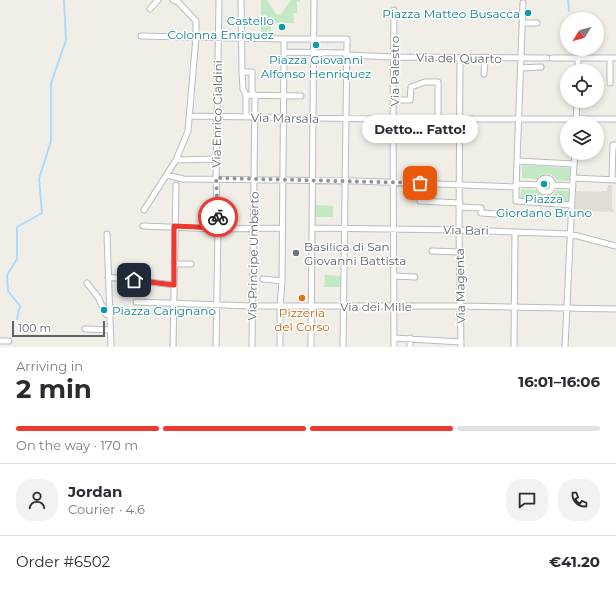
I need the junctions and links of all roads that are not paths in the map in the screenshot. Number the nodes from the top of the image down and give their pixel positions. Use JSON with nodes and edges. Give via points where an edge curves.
{"nodes":[{"id":1,"x":158,"y":0,"type":"edge"},
{"id":2,"x":173,"y":0,"type":"edge"},
{"id":3,"x":219,"y":0,"type":"edge"},
{"id":4,"x":241,"y":0,"type":"edge"},
{"id":5,"x":314,"y":0,"type":"edge"},
{"id":6,"x":523,"y":3,"type":"dead end"},
{"id":7,"x":150,"y":9,"type":"dead end"},
{"id":8,"x":394,"y":10,"type":"dead end"},
{"id":9,"x":538,"y":23,"type":"dead end"},
{"id":10,"x":522,"y":24,"type":"junction"},
{"id":11,"x":141,"y":36,"type":"dead end"},
{"id":12,"x":196,"y":37,"type":"junction"},
{"id":13,"x":219,"y":37,"type":"junction"},
{"id":14,"x":314,"y":37,"type":"junction"},
{"id":15,"x":242,"y":38,"type":"junction"},
{"id":16,"x":283,"y":39,"type":"junction"},
{"id":17,"x":284,"y":54,"type":"junction"},
{"id":18,"x":313,"y":55,"type":"junction"},
{"id":19,"x":347,"y":55,"type":"junction"},
{"id":20,"x":394,"y":57,"type":"junction"},
{"id":21,"x":460,"y":58,"type":"junction"},
{"id":22,"x":485,"y":58,"type":"junction"},
{"id":23,"x":521,"y":58,"type":"junction"},
{"id":24,"x":578,"y":58,"type":"junction"},
{"id":25,"x":610,"y":58,"type":"junction"},
{"id":26,"x":616,"y":58,"type":"edge"},
{"id":27,"x":578,"y":64,"type":"edge"},
{"id":28,"x":540,"y":67,"type":"dead end"},
{"id":29,"x":521,"y":68,"type":"junction"},
{"id":30,"x":242,"y":69,"type":"junction"},
{"id":31,"x":484,"y":74,"type":"dead end"},
{"id":32,"x":610,"y":83,"type":"dead end"},
{"id":33,"x":246,"y":95,"type":"junction"},
{"id":34,"x":256,"y":96,"type":"junction"},
{"id":35,"x":284,"y":96,"type":"junction"},
{"id":36,"x":301,"y":96,"type":"dead end"},
{"id":37,"x":394,"y":100,"type":"junction"},
{"id":38,"x":190,"y":116,"type":"junction"},
{"id":39,"x":218,"y":117,"type":"junction"},
{"id":40,"x":246,"y":117,"type":"junction"},
{"id":41,"x":255,"y":117,"type":"junction"},
{"id":42,"x":284,"y":118,"type":"junction"},
{"id":43,"x":313,"y":118,"type":"junction"},
{"id":44,"x":438,"y":118,"type":"junction"},
{"id":45,"x":460,"y":118,"type":"junction"},
{"id":46,"x":519,"y":118,"type":"junction"},
{"id":47,"x":345,"y":119,"type":"junction"},
{"id":48,"x":380,"y":119,"type":"dead end"},
{"id":49,"x":410,"y":119,"type":"dead end"},
{"id":50,"x":560,"y":120,"type":"edge"},
{"id":51,"x":604,"y":120,"type":"edge"},
{"id":52,"x":616,"y":120,"type":"edge"},
{"id":53,"x":616,"y":145,"type":"edge"},
{"id":54,"x":217,"y":159,"type":"junction"},
{"id":55,"x":176,"y":160,"type":"junction"},
{"id":56,"x":517,"y":160,"type":"junction"},
{"id":57,"x":574,"y":162,"type":"joint"},
{"id":58,"x":166,"y":175,"type":"junction"},
{"id":59,"x":216,"y":178,"type":"junction"},
{"id":60,"x":282,"y":178,"type":"junction"},
{"id":61,"x":254,"y":179,"type":"junction"},
{"id":62,"x":314,"y":179,"type":"junction"},
{"id":63,"x":575,"y":179,"type":"junction"},
{"id":64,"x":614,"y":180,"type":"edge"},
{"id":65,"x":344,"y":181,"type":"junction"},
{"id":66,"x":393,"y":183,"type":"junction"},
{"id":67,"x":176,"y":184,"type":"dead end"},
{"id":68,"x":459,"y":185,"type":"junction"},
{"id":69,"x":539,"y":185,"type":"junction"},
{"id":70,"x":554,"y":185,"type":"junction"},
{"id":71,"x":515,"y":186,"type":"junction"},
{"id":72,"x":573,"y":186,"type":"junction"},
{"id":73,"x":546,"y":192,"type":"junction"},
{"id":74,"x":420,"y":201,"type":"dead end"},
{"id":75,"x":545,"y":203,"type":"junction"},
{"id":76,"x":459,"y":205,"type":"junction"},
{"id":77,"x":572,"y":207,"type":"junction"},
{"id":78,"x":144,"y":210,"type":"dead end"},
{"id":79,"x":497,"y":214,"type":"dead end"},
{"id":80,"x":143,"y":226,"type":"dead end"},
{"id":81,"x":174,"y":226,"type":"junction"},
{"id":82,"x":218,"y":228,"type":"junction"},
{"id":83,"x":253,"y":228,"type":"junction"},
{"id":84,"x":281,"y":228,"type":"junction"},
{"id":85,"x":344,"y":228,"type":"junction"},
{"id":86,"x":313,"y":229,"type":"junction"},
{"id":87,"x":394,"y":229,"type":"junction"},
{"id":88,"x":459,"y":230,"type":"junction"},
{"id":89,"x":515,"y":232,"type":"junction"},
{"id":90,"x":107,"y":234,"type":"dead end"},
{"id":91,"x":570,"y":234,"type":"junction"},
{"id":92,"x":616,"y":246,"type":"edge"},
{"id":93,"x":432,"y":251,"type":"dead end"},
{"id":94,"x":460,"y":252,"type":"junction"},
{"id":95,"x":174,"y":264,"type":"junction"},
{"id":96,"x":191,"y":264,"type":"dead end"},
{"id":97,"x":394,"y":276,"type":"junction"},
{"id":98,"x":108,"y":277,"type":"junction"},
{"id":99,"x":415,"y":277,"type":"dead end"},
{"id":100,"x":263,"y":279,"type":"dead end"},
{"id":101,"x":282,"y":281,"type":"junction"},
{"id":102,"x":87,"y":283,"type":"dead end"},
{"id":103,"x":174,"y":285,"type":"junction"},
{"id":104,"x":136,"y":302,"type":"dead end"},
{"id":105,"x":174,"y":302,"type":"junction"},
{"id":106,"x":216,"y":304,"type":"junction"},
{"id":107,"x":252,"y":306,"type":"junction"},
{"id":108,"x":344,"y":306,"type":"junction"},
{"id":109,"x":394,"y":306,"type":"junction"},
{"id":110,"x":460,"y":306,"type":"junction"},
{"id":111,"x":280,"y":307,"type":"junction"},
{"id":112,"x":311,"y":307,"type":"junction"},
{"id":113,"x":514,"y":307,"type":"junction"},
{"id":114,"x":567,"y":308,"type":"junction"},
{"id":115,"x":616,"y":309,"type":"edge"},
{"id":116,"x":110,"y":316,"type":"junction"},
{"id":117,"x":85,"y":329,"type":"dead end"},
{"id":118,"x":110,"y":330,"type":"junction"},
{"id":119,"x":394,"y":338,"type":"junction"},
{"id":120,"x":410,"y":338,"type":"junction"},
{"id":121,"x":0,"y":341,"type":"edge"},
{"id":122,"x":9,"y":341,"type":"dead end"},
{"id":123,"x":461,"y":344,"type":"edge"},
{"id":124,"x":111,"y":347,"type":"edge"},
{"id":125,"x":173,"y":347,"type":"edge"},
{"id":126,"x":216,"y":347,"type":"edge"},
{"id":127,"x":252,"y":347,"type":"edge"},
{"id":128,"x":280,"y":347,"type":"edge"},
{"id":129,"x":311,"y":347,"type":"edge"},
{"id":130,"x":343,"y":347,"type":"edge"},
{"id":131,"x":394,"y":347,"type":"edge"},
{"id":132,"x":410,"y":347,"type":"edge"},
{"id":133,"x":514,"y":347,"type":"edge"},
{"id":134,"x":565,"y":347,"type":"edge"}],
"edges":[{"from":1,"to":7,"type":"street"},
{"from":2,"to":12,"type":"street","via":[[196,21]]},
{"from":3,"to":13,"type":"street","name":"Via Enrico Cialdini"},
{"from":4,"to":15,"type":"street"},
{"from":5,"to":14,"type":"street"},
{"from":6,"to":10,"type":"street"},
{"from":8,"to":20,"type":"street","name":"Via Palestro"},
{"from":9,"to":10,"type":"street"},
{"from":10,"to":23,"type":"street"},
{"from":11,"to":12,"type":"street"},
{"from":12,"to":13,"type":"street"},
{"from":12,"to":38,"type":"street"},
{"from":13,"to":15,"type":"street"},
{"from":13,"to":39,"type":"street","name":"Via Enrico Cialdini"},
{"from":14,"to":16,"type":"street"},
{"from":14,"to":18,"type":"street"},
{"from":14,"to":19,"type":"street","via":[[347,40]]},
{"from":15,"to":16,"type":"street"},
{"from":15,"to":30,"type":"street"},
{"from":16,"to":17,"type":"street"},
{"from":17,"to":18,"type":"street","name":"Via del Quarto"},
{"from":17,"to":35,"type":"street"},
{"from":18,"to":19,"type":"street","name":"Via del Quarto"},
{"from":18,"to":43,"type":"street"},
{"from":19,"to":20,"type":"street","name":"Via del Quarto"},
{"from":19,"to":47,"type":"street"},
{"from":20,"to":21,"type":"street","name":"Via del Quarto"},
{"from":20,"to":37,"type":"street","name":"Via Palestro"},
{"from":21,"to":22,"type":"street","name":"Via del Quarto"},
{"from":21,"to":45,"type":"street","name":"Via Magenta"},
{"from":22,"to":23,"type":"street","name":"Via del Quarto"},
{"from":22,"to":31,"type":"street"},
{"from":23,"to":24,"type":"street","name":"Via del Quarto"},
{"from":23,"to":29,"type":"street"},
{"from":24,"to":25,"type":"street","name":"Via del Quarto"},
{"from":24,"to":27,"type":"street"},
{"from":25,"to":26,"type":"street","name":"Via del Quarto"},
{"from":25,"to":32,"type":"street"},
{"from":28,"to":29,"type":"street"},
{"from":29,"to":46,"type":"street"},
{"from":30,"to":33,"type":"street","via":[[243,89]]},
{"from":30,"to":34,"type":"street","name":"Via Principe Umberto","via":[[252,72],[252,91]]},
{"from":33,"to":34,"type":"street"},
{"from":33,"to":40,"type":"street"},
{"from":34,"to":35,"type":"street"},
{"from":34,"to":41,"type":"street","name":"Via Principe Umberto"},
{"from":35,"to":36,"type":"street"},
{"from":35,"to":42,"type":"street"},
{"from":37,"to":44,"type":"street","via":[[410,100],[411,87],[425,82],[438,82]]},
{"from":37,"to":66,"type":"street","name":"Via Palestro"},
{"from":38,"to":39,"type":"street","name":"Via Marsala"},
{"from":38,"to":55,"type":"street","via":[[188,131]]},
{"from":39,"to":40,"type":"street","name":"Via Marsala"},
{"from":39,"to":54,"type":"street","name":"Via Enrico Cialdini"},
{"from":40,"to":41,"type":"street","name":"Via Marsala"},
{"from":41,"to":42,"type":"street","name":"Via Marsala"},
{"from":41,"to":61,"type":"street","name":"Via Principe Umberto"},
{"from":42,"to":43,"type":"street","name":"Via Marsala"},
{"from":42,"to":60,"type":"street"},
{"from":43,"to":47,"type":"street","name":"Via Marsala"},
{"from":43,"to":62,"type":"street"},
{"from":44,"to":45,"type":"street"},
{"from":44,"to":49,"type":"street"},
{"from":45,"to":46,"type":"street"},
{"from":45,"to":68,"type":"street","name":"Via Magenta"},
{"from":46,"to":50,"type":"street"},
{"from":46,"to":56,"type":"street"},
{"from":47,"to":48,"type":"street","name":"Via Marsala"},
{"from":47,"to":65,"type":"street"},
{"from":51,"to":52,"type":"street"},
{"from":53,"to":64,"type":"street","via":[[613,145]]},
{"from":54,"to":55,"type":"street"},
{"from":54,"to":59,"type":"street","name":"Via Enrico Cialdini"},
{"from":55,"to":58,"type":"street"},
{"from":56,"to":57,"type":"street"},
{"from":56,"to":71,"type":"street"},
{"from":57,"to":63,"type":"street"},
{"from":58,"to":59,"type":"street","via":[[184,179]]},
{"from":58,"to":78,"type":"street"},
{"from":59,"to":61,"type":"street"},
{"from":59,"to":82,"type":"street","name":"Via Enrico Cialdini"},
{"from":60,"to":61,"type":"street"},
{"from":60,"to":62,"type":"street"},
{"from":60,"to":84,"type":"street"},
{"from":61,"to":83,"type":"street","name":"Via Principe Umberto"},
{"from":62,"to":65,"type":"street"},
{"from":62,"to":86,"type":"street"},
{"from":63,"to":64,"type":"street"},
{"from":63,"to":72,"type":"street"},
{"from":65,"to":66,"type":"street"},
{"from":65,"to":85,"type":"street"},
{"from":66,"to":68,"type":"street"},
{"from":66,"to":87,"type":"street","name":"Via Palestro"},
{"from":67,"to":81,"type":"street"},
{"from":68,"to":71,"type":"street"},
{"from":68,"to":76,"type":"street","name":"Via Magenta"},
{"from":69,"to":70,"type":"street","via":[[541,180],[547,178]]},
{"from":69,"to":71,"type":"street"},
{"from":69,"to":73,"type":"street","via":[[540,189]]},
{"from":70,"to":72,"type":"street"},
{"from":70,"to":73,"type":"street","via":[[552,190]]},
{"from":71,"to":75,"type":"street","via":[[516,201]]},
{"from":72,"to":77,"type":"street"},
{"from":73,"to":75,"type":"street"},
{"from":74,"to":76,"type":"street"},
{"from":75,"to":77,"type":"street"},
{"from":76,"to":79,"type":"street","via":[[481,208],[481,213]]},
{"from":76,"to":88,"type":"street","name":"Via Magenta"},
{"from":77,"to":91,"type":"street"},
{"from":80,"to":81,"type":"street"},
{"from":81,"to":82,"type":"street"},
{"from":81,"to":95,"type":"street"},
{"from":82,"to":83,"type":"street"},
{"from":82,"to":106,"type":"street","name":"Via Enrico Cialdini"},
{"from":83,"to":84,"type":"street"},
{"from":83,"to":107,"type":"street","name":"Via Principe Umberto"},
{"from":84,"to":101,"type":"street"},
{"from":85,"to":86,"type":"street","name":"Via Bari"},
{"from":85,"to":87,"type":"street","name":"Via Bari"},
{"from":85,"to":108,"type":"street"},
{"from":86,"to":112,"type":"street"},
{"from":87,"to":88,"type":"street","name":"Via Bari"},
{"from":87,"to":97,"type":"street","name":"Via Palestro"},
{"from":88,"to":89,"type":"street","name":"Via Bari"},
{"from":88,"to":94,"type":"street","name":"Via Magenta"},
{"from":89,"to":91,"type":"street","name":"Via Bari"},
{"from":89,"to":113,"type":"street"},
{"from":90,"to":98,"type":"street"},
{"from":91,"to":92,"type":"street","name":"Via Bari"},
{"from":91,"to":114,"type":"street"},
{"from":93,"to":94,"type":"street"},
{"from":94,"to":110,"type":"street","name":"Via Magenta"},
{"from":95,"to":96,"type":"street"},
{"from":95,"to":103,"type":"street"},
{"from":97,"to":99,"type":"street"},
{"from":97,"to":109,"type":"street","name":"Via Palestro"},
{"from":98,"to":103,"type":"street"},
{"from":98,"to":116,"type":"street"},
{"from":100,"to":101,"type":"street"},
{"from":101,"to":111,"type":"street"},
{"from":102,"to":116,"type":"street","via":[[98,297],[106,314]]},
{"from":103,"to":105,"type":"street"},
{"from":104,"to":105,"type":"street","name":"Via dei Mille"},
{"from":105,"to":106,"type":"street","name":"Via dei Mille"},
{"from":105,"to":125,"type":"street"},
{"from":106,"to":107,"type":"street","name":"Via dei Mille"},
{"from":106,"to":126,"type":"street","name":"Via Enrico Cialdini"},
{"from":107,"to":111,"type":"street","name":"Via dei Mille"},
{"from":107,"to":127,"type":"street","name":"Via Principe Umberto"},
{"from":108,"to":109,"type":"street","name":"Via dei Mille"},
{"from":108,"to":112,"type":"street","name":"Via dei Mille"},
{"from":108,"to":130,"type":"street"},
{"from":109,"to":110,"type":"street","name":"Via dei Mille"},
{"from":109,"to":119,"type":"street","name":"Via Palestro"},
{"from":110,"to":113,"type":"street","name":"Via dei Mille"},
{"from":110,"to":123,"type":"street","name":"Via Magenta"},
{"from":111,"to":112,"type":"street","name":"Via dei Mille"},
{"from":111,"to":128,"type":"street"},
{"from":112,"to":129,"type":"street"},
{"from":113,"to":114,"type":"street","name":"Via dei Mille"},
{"from":113,"to":133,"type":"street"},
{"from":114,"to":115,"type":"street","name":"Via dei Mille"},
{"from":114,"to":134,"type":"street"},
{"from":116,"to":118,"type":"street"},
{"from":117,"to":118,"type":"street"},
{"from":118,"to":124,"type":"street"},
{"from":119,"to":120,"type":"street"},
{"from":119,"to":131,"type":"street","name":"Via Palestro"},
{"from":120,"to":123,"type":"street"},
{"from":120,"to":132,"type":"street"},
{"from":121,"to":122,"type":"street"}]}
